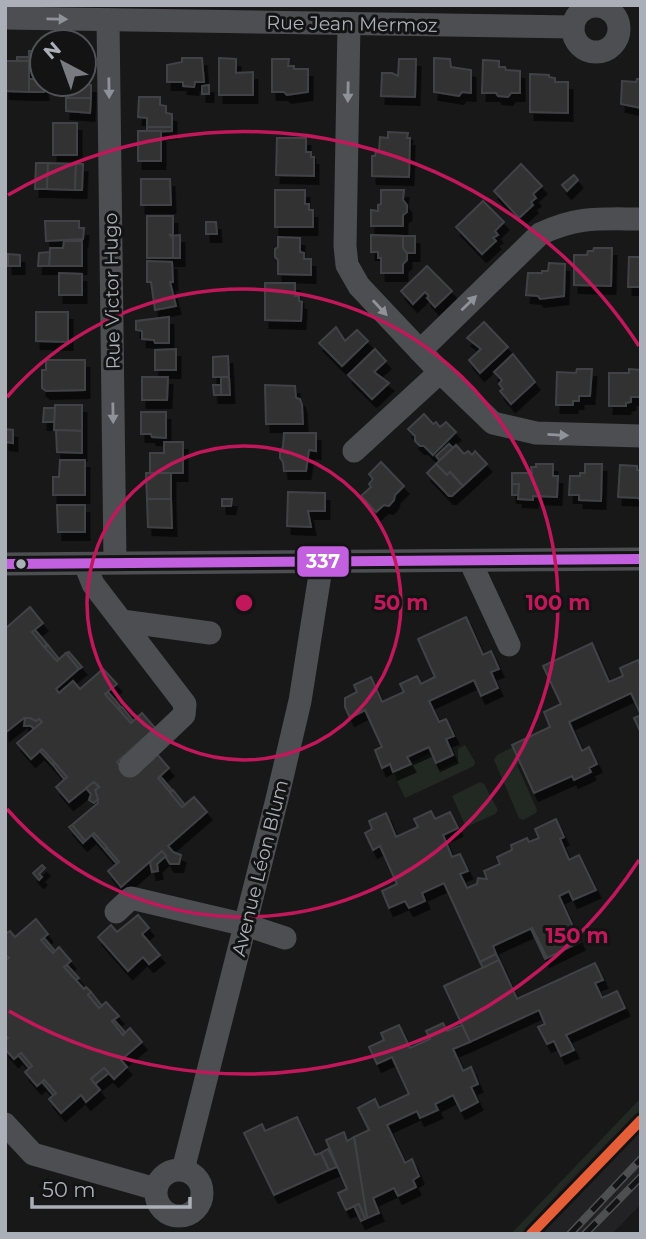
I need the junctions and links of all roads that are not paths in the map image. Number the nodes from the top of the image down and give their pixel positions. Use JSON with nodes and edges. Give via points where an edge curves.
{"nodes":[{"id":1,"x":592,"y":6,"type":"edge"},
{"id":2,"x":5,"y":18,"type":"edge"},
{"id":3,"x":108,"y":20,"type":"junction"},
{"id":4,"x":349,"y":24,"type":"junction"},
{"id":5,"x":573,"y":26,"type":"junction"},
{"id":6,"x":630,"y":29,"type":"edge"},
{"id":7,"x":641,"y":219,"type":"edge"},
{"id":8,"x":420,"y":351,"type":"junction"},
{"id":9,"x":440,"y":372,"type":"junction"},
{"id":10,"x":641,"y":436,"type":"edge"},
{"id":11,"x":354,"y":451,"type":"dead end"},
{"id":12,"x":641,"y":559,"type":"edge"},
{"id":13,"x":470,"y":561,"type":"junction"},
{"id":14,"x":115,"y":562,"type":"junction"},
{"id":15,"x":322,"y":562,"type":"junction"},
{"id":16,"x":5,"y":564,"type":"edge"},
{"id":17,"x":85,"y":564,"type":"junction"},
{"id":18,"x":122,"y":621,"type":"junction"},
{"id":19,"x":210,"y":633,"type":"dead end"},
{"id":20,"x":509,"y":645,"type":"dead end"},
{"id":21,"x":130,"y":766,"type":"dead end"},
{"id":22,"x":116,"y":912,"type":"dead end"},
{"id":23,"x":246,"y":925,"type":"junction"},
{"id":24,"x":285,"y":938,"type":"dead end"},
{"id":25,"x":5,"y":1124,"type":"edge"},
{"id":26,"x":183,"y":1170,"type":"junction"},
{"id":27,"x":156,"y":1189,"type":"junction"},
{"id":28,"x":170,"y":1224,"type":"edge"}],
"edges":[{"from":1,"to":5,"type":"street","via":[[578,15]]},
{"from":1,"to":6,"type":"street","via":[[611,11]]},
{"from":2,"to":3,"type":"street","name":"Rue Jean Mermoz","one_way":true},
{"from":3,"to":4,"type":"street","name":"Rue Jean Mermoz"},
{"from":3,"to":14,"type":"street","name":"Rue Victor Hugo","one_way":true},
{"from":4,"to":5,"type":"street","name":"Rue Jean Mermoz"},
{"from":4,"to":8,"type":"street","one_way":true,"via":[[347,265],[359,286]]},
{"from":5,"to":6,"type":"street","via":[[579,45],[596,53],[608,50]]},
{"from":8,"to":7,"type":"street","one_way":true,"via":[[540,234],[564,223]]},
{"from":8,"to":9,"type":"street"},
{"from":9,"to":10,"type":"street","one_way":true,"via":[[484,416],[502,427],[560,435]]},
{"from":9,"to":11,"type":"street"},
{"from":12,"to":13,"type":"street"},
{"from":13,"to":15,"type":"street"},
{"from":13,"to":20,"type":"street"},
{"from":14,"to":15,"type":"street"},
{"from":14,"to":17,"type":"street"},
{"from":15,"to":23,"type":"street","name":"Avenue Léon Blum","via":[[300,701]]},
{"from":16,"to":17,"type":"street"},
{"from":17,"to":18,"type":"street","via":[[93,583]]},
{"from":18,"to":19,"type":"street"},
{"from":18,"to":21,"type":"street","via":[[185,705],[184,715]]},
{"from":22,"to":23,"type":"street","via":[[131,898]]},
{"from":23,"to":24,"type":"street"},
{"from":23,"to":26,"type":"street","name":"Avenue Léon Blum"},
{"from":25,"to":27,"type":"street","via":[[33,1154]]},
{"from":26,"to":27,"type":"street","via":[[163,1176]]},
{"from":26,"to":28,"type":"street","via":[[200,1185],[200,1200]]},
{"from":27,"to":28,"type":"street"}]}
